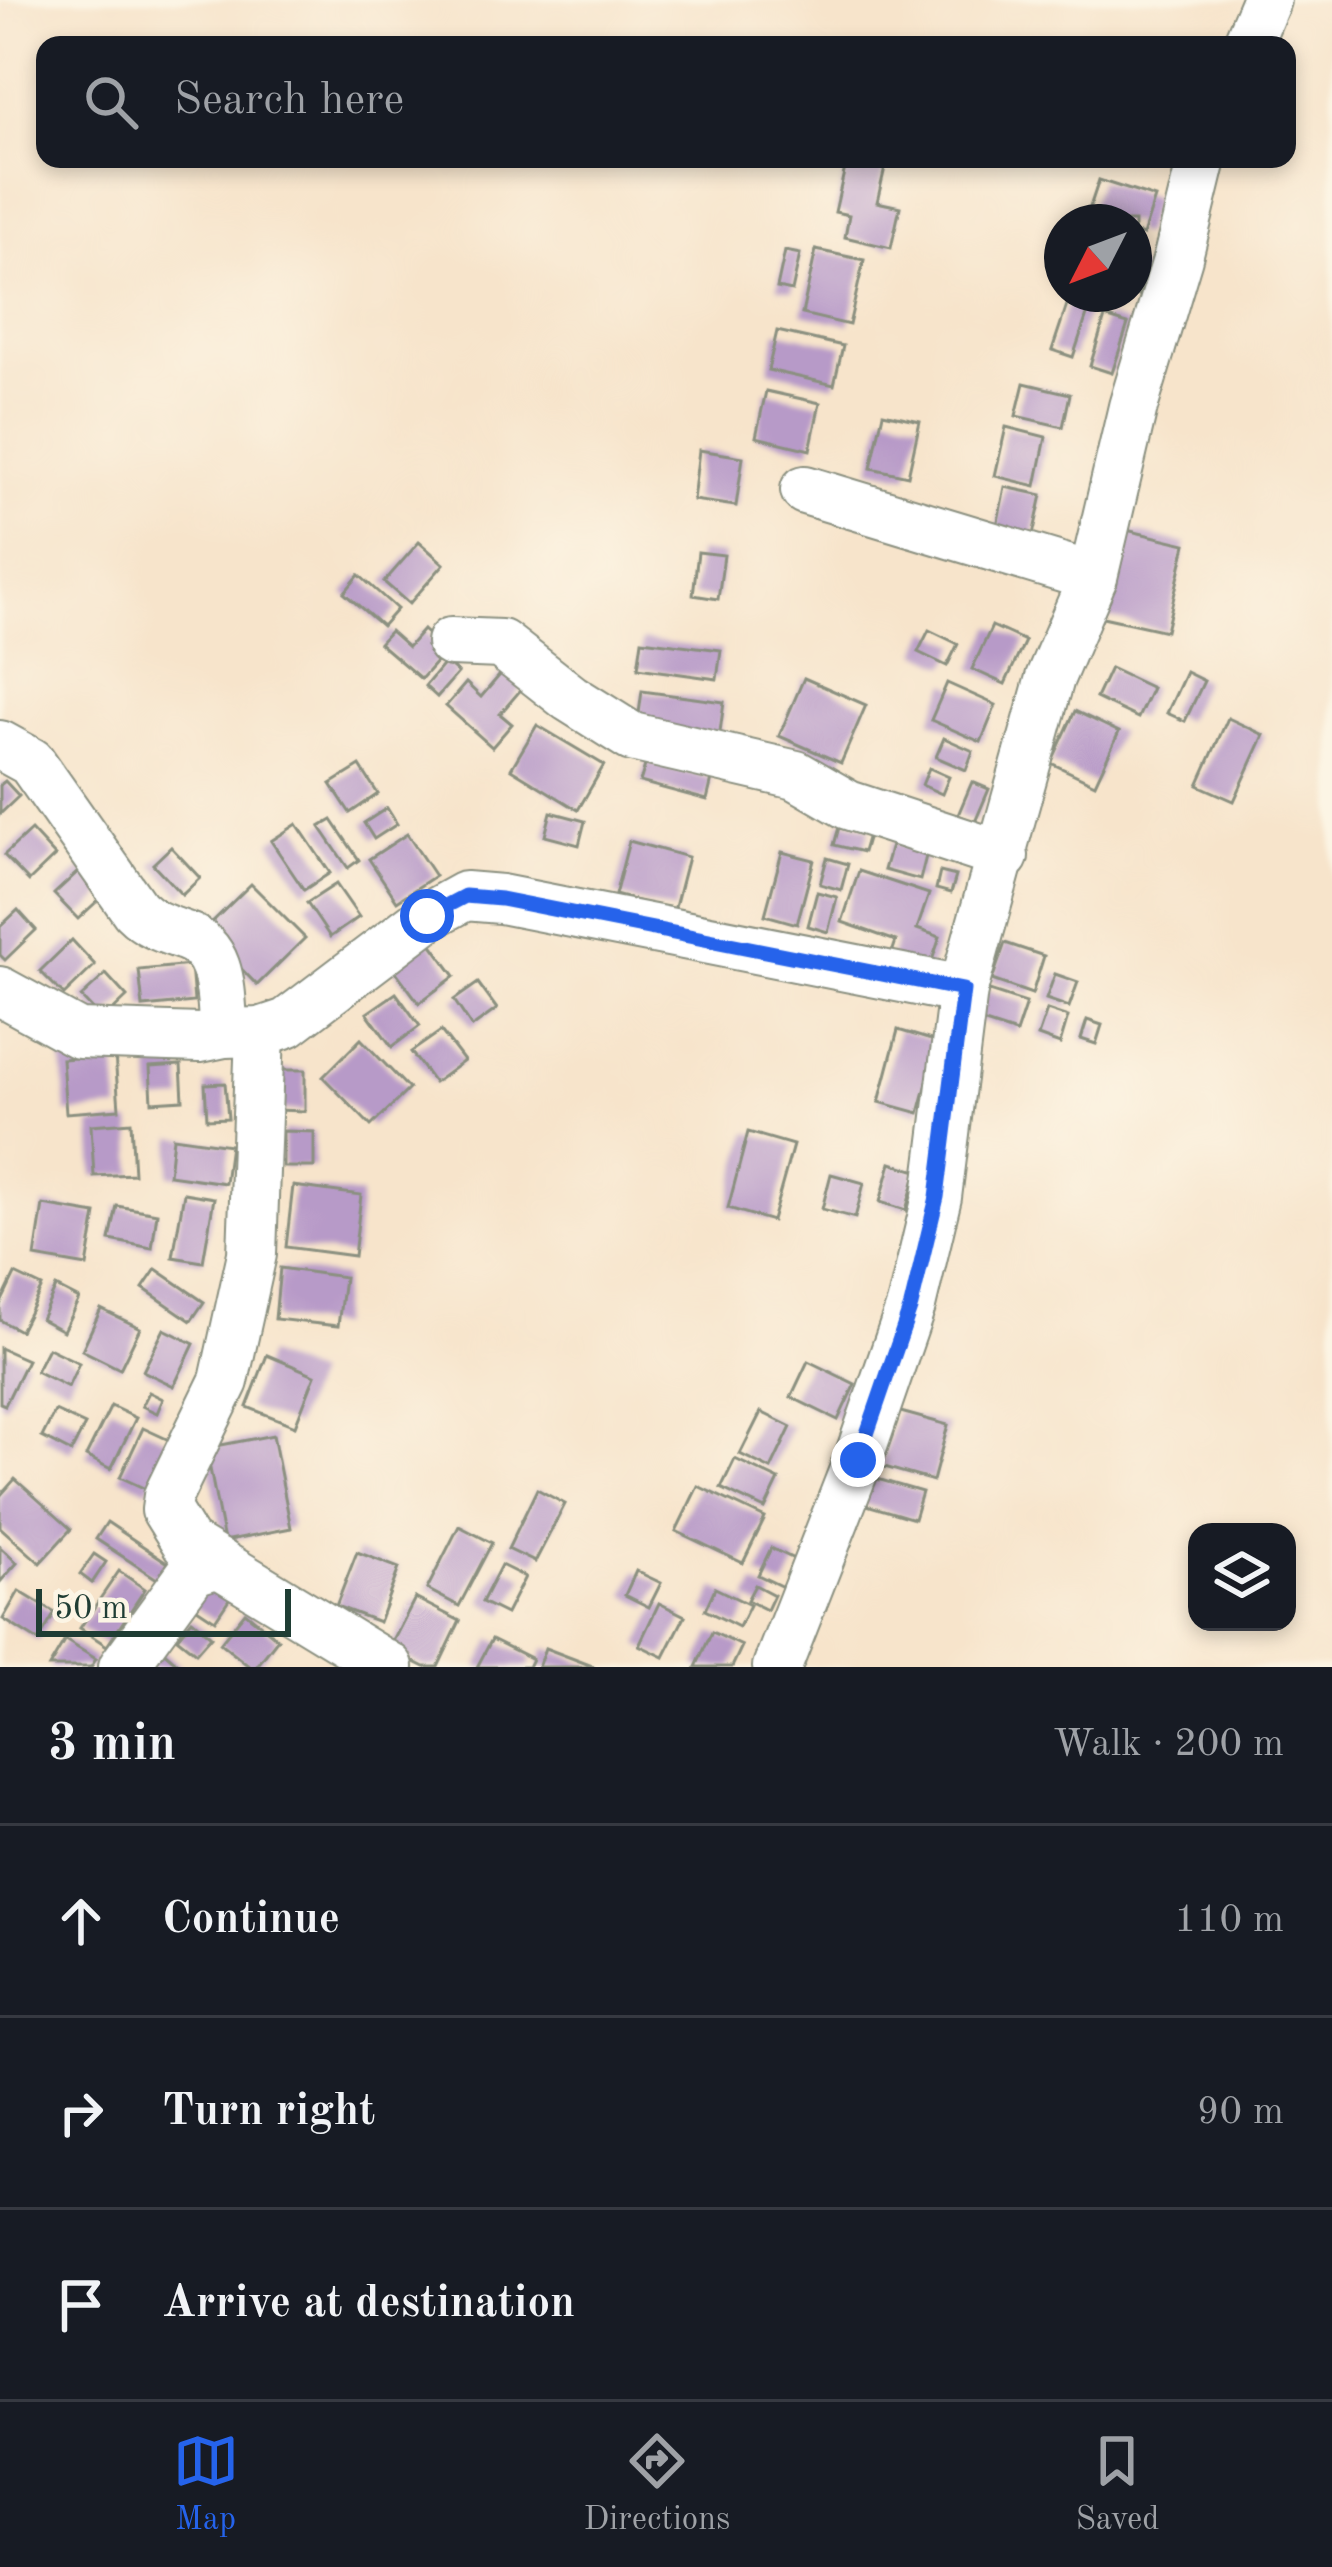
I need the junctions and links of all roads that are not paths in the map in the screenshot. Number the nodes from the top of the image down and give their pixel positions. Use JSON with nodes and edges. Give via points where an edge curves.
{"nodes":[{"id":1,"x":1266,"y":0,"type":"edge"},
{"id":2,"x":1251,"y":36,"type":"edge"},
{"id":3,"x":1199,"y":168,"type":"edge"},
{"id":4,"x":805,"y":490,"type":"dead end"},
{"id":5,"x":1093,"y":577,"type":"junction"},
{"id":6,"x":451,"y":642,"type":"dead end"},
{"id":7,"x":0,"y":745,"type":"edge"},
{"id":8,"x":1004,"y":856,"type":"junction"},
{"id":9,"x":963,"y":990,"type":"junction"},
{"id":10,"x":0,"y":992,"type":"edge"},
{"id":11,"x":242,"y":1033,"type":"junction"},
{"id":12,"x":219,"y":1563,"type":"junction"},
{"id":13,"x":123,"y":1667,"type":"edge"},
{"id":14,"x":389,"y":1667,"type":"edge"},
{"id":15,"x":777,"y":1667,"type":"edge"}],
"edges":[{"from":1,"to":2,"type":"street"},
{"from":3,"to":5,"type":"street"},
{"from":4,"to":5,"type":"street"},
{"from":5,"to":8,"type":"street","via":[[1051,678]]},
{"from":6,"to":8,"type":"street","via":[[501,644],[632,737],[796,775],[848,805]]},
{"from":7,"to":11,"type":"street","via":[[31,762],[149,924],[202,941]]},
{"from":8,"to":9,"type":"street"},
{"from":9,"to":11,"type":"street","via":[[465,896],[374,953],[286,1023]]},
{"from":9,"to":15,"type":"street","via":[[937,1197],[911,1306]]},
{"from":10,"to":11,"type":"street","via":[[79,1034]]},
{"from":11,"to":12,"type":"street","via":[[252,1254],[224,1381],[166,1510],[187,1544]]},
{"from":12,"to":13,"type":"street","via":[[193,1571]]},
{"from":12,"to":14,"type":"street"}]}
